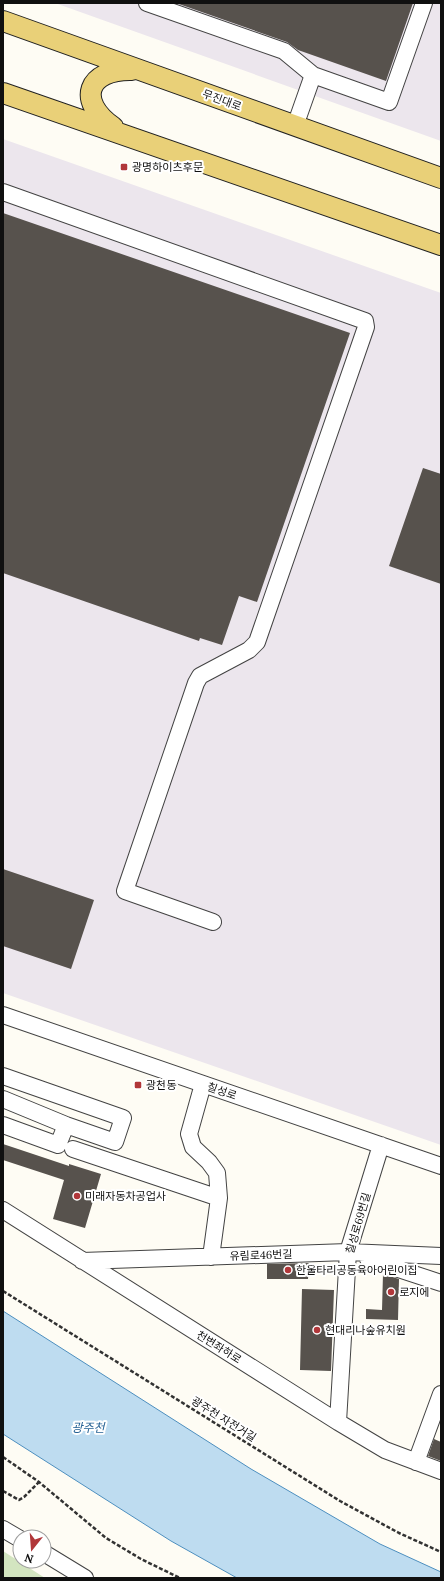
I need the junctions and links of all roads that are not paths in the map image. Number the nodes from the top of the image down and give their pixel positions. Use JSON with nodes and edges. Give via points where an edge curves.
{"nodes":[{"id":1,"x":147,"y":3,"type":"edge"},
{"id":2,"x":424,"y":3,"type":"edge"},
{"id":3,"x":3,"y":21,"type":"edge"},
{"id":4,"x":140,"y":70,"type":"junction"},
{"id":5,"x":313,"y":75,"type":"junction"},
{"id":6,"x":3,"y":93,"type":"edge"},
{"id":7,"x":295,"y":126,"type":"junction"},
{"id":8,"x":121,"y":133,"type":"junction"},
{"id":9,"x":441,"y":178,"type":"edge"},
{"id":10,"x":3,"y":192,"type":"edge"},
{"id":11,"x":441,"y":245,"type":"edge"},
{"id":12,"x":213,"y":922,"type":"dead end"},
{"id":13,"x":3,"y":1015,"type":"edge"},
{"id":14,"x":3,"y":1076,"type":"edge"},
{"id":15,"x":202,"y":1084,"type":"junction"},
{"id":16,"x":3,"y":1099,"type":"edge"},
{"id":17,"x":3,"y":1125,"type":"edge"},
{"id":18,"x":66,"y":1125,"type":"junction"},
{"id":19,"x":381,"y":1145,"type":"junction"},
{"id":20,"x":73,"y":1149,"type":"dead end"},
{"id":21,"x":441,"y":1166,"type":"edge"},
{"id":22,"x":219,"y":1198,"type":"junction"},
{"id":23,"x":3,"y":1210,"type":"edge"},
{"id":24,"x":348,"y":1252,"type":"junction"},
{"id":25,"x":441,"y":1256,"type":"edge"},
{"id":26,"x":210,"y":1257,"type":"junction"},
{"id":27,"x":82,"y":1261,"type":"junction"},
{"id":28,"x":441,"y":1283,"type":"edge"},
{"id":29,"x":441,"y":1394,"type":"edge"},
{"id":30,"x":338,"y":1422,"type":"junction"},
{"id":31,"x":416,"y":1462,"type":"junction"},
{"id":32,"x":441,"y":1471,"type":"edge"},
{"id":33,"x":3,"y":1529,"type":"edge"},
{"id":34,"x":12,"y":1534,"type":"edge"},
{"id":35,"x":52,"y":1558,"type":"edge"},
{"id":36,"x":85,"y":1578,"type":"edge"}],
"edges":[{"from":1,"to":5,"type":"street","via":[[284,50]]},
{"from":2,"to":5,"type":"street","via":[[389,102]]},
{"from":3,"to":4,"type":"main road","name":"무진대로"},
{"from":4,"to":7,"type":"main road","name":"무진대로"},
{"from":4,"to":8,"type":"main road","via":[[116,70],[106,73],[98,78],[92,88],[90,98],[93,108]]},
{"from":5,"to":7,"type":"street"},
{"from":6,"to":8,"type":"main road"},
{"from":7,"to":9,"type":"main road","name":"무진대로"},
{"from":8,"to":11,"type":"main road"},
{"from":10,"to":12,"type":"street","via":[[365,321],[366,326],[257,642],[248,650],[200,676],[196,683],[125,891]]},
{"from":13,"to":15,"type":"street","name":"칠성로"},
{"from":14,"to":18,"type":"street","via":[[123,1118],[115,1142]]},
{"from":15,"to":19,"type":"street","name":"칠성로"},
{"from":15,"to":22,"type":"street","via":[[189,1134],[193,1147],[217,1173]]},
{"from":16,"to":18,"type":"street"},
{"from":17,"to":18,"type":"street","via":[[58,1145]]},
{"from":19,"to":21,"type":"street","name":"칠성로"},
{"from":19,"to":24,"type":"street","name":"칠성로69번길"},
{"from":20,"to":22,"type":"street"},
{"from":22,"to":26,"type":"street"},
{"from":23,"to":27,"type":"street","name":"천변좌하로"},
{"from":24,"to":25,"type":"street","name":"유림로46번길"},
{"from":24,"to":26,"type":"street","name":"유림로46번길"},
{"from":24,"to":28,"type":"street"},
{"from":24,"to":30,"type":"street","name":"칠성로69번길"},
{"from":26,"to":27,"type":"street","name":"유림로46번길"},
{"from":27,"to":30,"type":"street","name":"천변좌하로"},
{"from":29,"to":31,"type":"street"},
{"from":30,"to":31,"type":"street","name":"천변좌하로","via":[[385,1450]]},
{"from":31,"to":32,"type":"street","name":"천변좌하로"},
{"from":33,"to":34,"type":"street"},
{"from":35,"to":36,"type":"street"}]}
